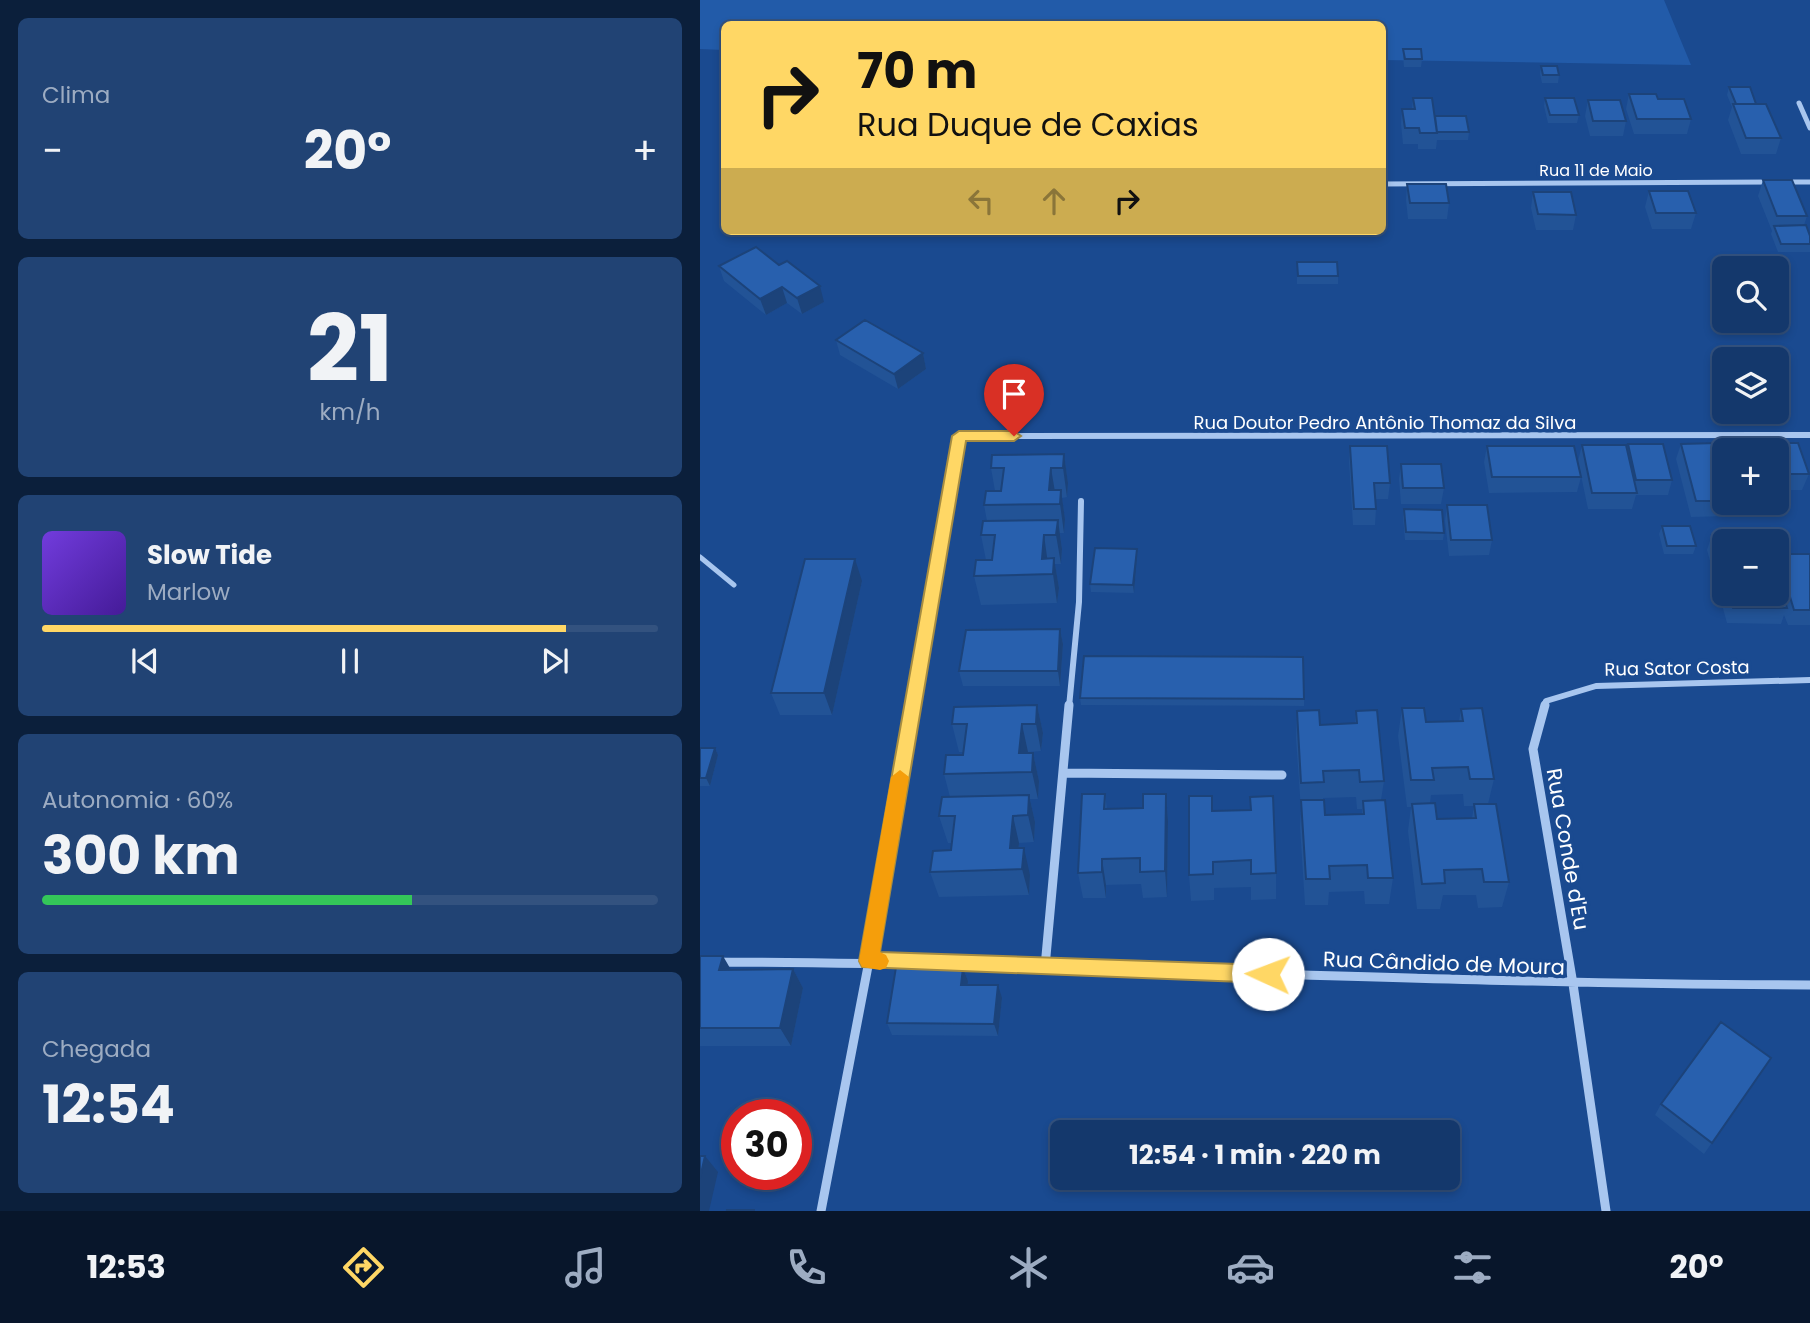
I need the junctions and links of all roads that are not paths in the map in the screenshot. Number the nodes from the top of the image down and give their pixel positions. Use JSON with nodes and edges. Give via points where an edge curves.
{"nodes":[{"id":1,"x":1800,"y":103,"type":"dead end"},
{"id":2,"x":1810,"y":128,"type":"edge"},
{"id":3,"x":1810,"y":182,"type":"edge"},
{"id":4,"x":1386,"y":184,"type":"edge"},
{"id":5,"x":1810,"y":435,"type":"edge"},
{"id":6,"x":1081,"y":501,"type":"dead end"},
{"id":7,"x":700,"y":557,"type":"edge"},
{"id":8,"x":734,"y":585,"type":"dead end"},
{"id":9,"x":1810,"y":680,"type":"edge"},
{"id":10,"x":1546,"y":701,"type":"joint"},
{"id":11,"x":1063,"y":774,"type":"junction"},
{"id":12,"x":1282,"y":775,"type":"dead end"},
{"id":13,"x":869,"y":961,"type":"junction"},
{"id":14,"x":700,"y":962,"type":"edge"},
{"id":15,"x":1045,"y":967,"type":"junction"},
{"id":16,"x":1573,"y":984,"type":"junction"},
{"id":17,"x":1810,"y":985,"type":"edge"},
{"id":18,"x":821,"y":1211,"type":"edge"},
{"id":19,"x":1606,"y":1211,"type":"edge"}],
"edges":[{"from":1,"to":2,"type":"street"},
{"from":3,"to":4,"type":"street","name":"Rua 11 de Maio"},
{"from":5,"to":13,"type":"street","name":"Rua Doutor Pedro Antônio Thomaz da Silva","via":[[959,436]]},
{"from":6,"to":11,"type":"street","via":[[1079,602]]},
{"from":7,"to":8,"type":"lane"},
{"from":9,"to":10,"type":"street","name":"Rua Sator Costa","via":[[1596,686]]},
{"from":10,"to":16,"type":"street","name":"Rua Conde d'Eu","via":[[1533,748]]},
{"from":11,"to":12,"type":"street"},
{"from":11,"to":15,"type":"street"},
{"from":13,"to":14,"type":"street","name":"Rua Cândido de Moura"},
{"from":13,"to":15,"type":"street","name":"Rua Cândido de Moura"},
{"from":13,"to":18,"type":"street"},
{"from":15,"to":16,"type":"street","name":"Rua Cândido de Moura"},
{"from":16,"to":17,"type":"street","name":"Rua Cândido de Moura"},
{"from":16,"to":19,"type":"street","name":"Rua Conde d'Eu"}]}
